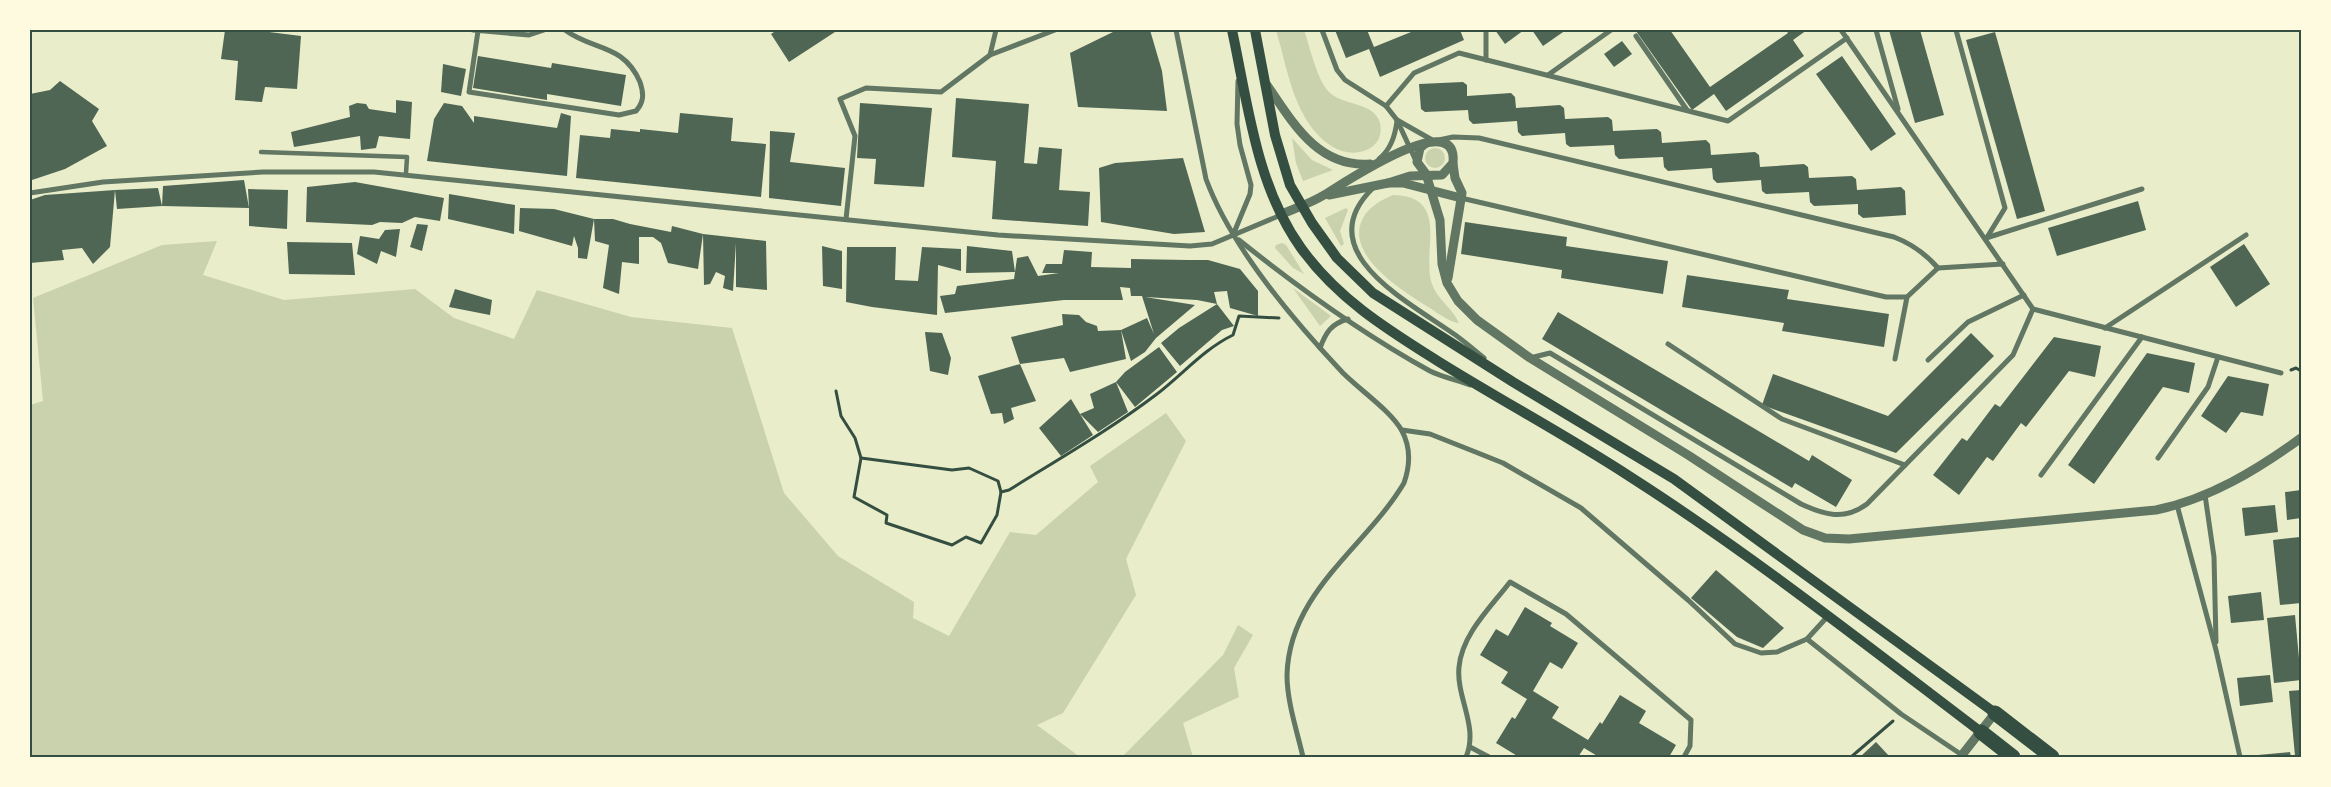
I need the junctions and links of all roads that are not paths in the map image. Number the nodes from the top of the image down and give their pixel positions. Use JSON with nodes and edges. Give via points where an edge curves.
{"nodes":[{"id":1,"x":473,"y":30,"type":"edge"},
{"id":2,"x":478,"y":30,"type":"edge"},
{"id":3,"x":544,"y":30,"type":"edge"},
{"id":4,"x":565,"y":30,"type":"edge"},
{"id":5,"x":996,"y":30,"type":"edge"},
{"id":6,"x":1055,"y":30,"type":"edge"},
{"id":7,"x":1176,"y":30,"type":"edge"},
{"id":8,"x":1232,"y":30,"type":"edge"},
{"id":9,"x":1255,"y":30,"type":"edge"},
{"id":10,"x":1322,"y":30,"type":"edge"},
{"id":11,"x":1486,"y":30,"type":"edge"},
{"id":12,"x":1611,"y":30,"type":"edge"},
{"id":13,"x":1841,"y":30,"type":"edge"},
{"id":14,"x":1876,"y":30,"type":"edge"},
{"id":15,"x":1956,"y":30,"type":"edge"},
{"id":16,"x":1636,"y":36,"type":"dead end"},
{"id":17,"x":1847,"y":38,"type":"junction"},
{"id":18,"x":990,"y":55,"type":"junction"},
{"id":19,"x":1238,"y":60,"type":"junction"},
{"id":20,"x":1486,"y":60,"type":"junction"},
{"id":21,"x":1548,"y":76,"type":"junction"},
{"id":22,"x":1267,"y":86,"type":"junction"},
{"id":23,"x":1386,"y":106,"type":"junction"},
{"id":24,"x":1688,"y":111,"type":"junction"},
{"id":25,"x":1900,"y":114,"type":"junction"},
{"id":26,"x":1397,"y":120,"type":"junction"},
{"id":27,"x":1430,"y":142,"type":"junction"},
{"id":28,"x":1410,"y":149,"type":"junction"},
{"id":29,"x":261,"y":152,"type":"dead end"},
{"id":30,"x":1417,"y":162,"type":"junction"},
{"id":31,"x":1453,"y":163,"type":"junction"},
{"id":32,"x":1373,"y":164,"type":"junction"},
{"id":33,"x":406,"y":173,"type":"junction"},
{"id":34,"x":1426,"y":174,"type":"junction"},
{"id":35,"x":1388,"y":183,"type":"junction"},
{"id":36,"x":1374,"y":187,"type":"junction"},
{"id":37,"x":2142,"y":189,"type":"dead end"},
{"id":38,"x":1432,"y":190,"type":"junction"},
{"id":39,"x":30,"y":193,"type":"edge"},
{"id":40,"x":1324,"y":195,"type":"junction"},
{"id":41,"x":1461,"y":198,"type":"junction"},
{"id":42,"x":1302,"y":205,"type":"junction"},
{"id":43,"x":1282,"y":214,"type":"junction"},
{"id":44,"x":846,"y":219,"type":"junction"},
{"id":45,"x":1233,"y":235,"type":"junction"},
{"id":46,"x":2246,"y":235,"type":"dead end"},
{"id":47,"x":1986,"y":238,"type":"junction"},
{"id":48,"x":2003,"y":264,"type":"junction"},
{"id":49,"x":1938,"y":268,"type":"junction"},
{"id":50,"x":1447,"y":283,"type":"junction"},
{"id":51,"x":2024,"y":295,"type":"junction"},
{"id":52,"x":1907,"y":297,"type":"junction"},
{"id":53,"x":2033,"y":309,"type":"junction"},
{"id":54,"x":1348,"y":319,"type":"junction"},
{"id":55,"x":2105,"y":328,"type":"junction"},
{"id":56,"x":2142,"y":337,"type":"junction"},
{"id":57,"x":1668,"y":344,"type":"dead end"},
{"id":58,"x":1320,"y":348,"type":"junction"},
{"id":59,"x":2218,"y":357,"type":"junction"},
{"id":60,"x":1530,"y":358,"type":"junction"},
{"id":61,"x":1895,"y":359,"type":"dead end"},
{"id":62,"x":1928,"y":360,"type":"dead end"},
{"id":63,"x":2281,"y":373,"type":"dead end"},
{"id":64,"x":1513,"y":382,"type":"junction"},
{"id":65,"x":1482,"y":389,"type":"junction"},
{"id":66,"x":1402,"y":430,"type":"junction"},
{"id":67,"x":2301,"y":438,"type":"edge"},
{"id":68,"x":2158,"y":458,"type":"dead end"},
{"id":69,"x":1905,"y":465,"type":"junction"},
{"id":70,"x":2041,"y":475,"type":"dead end"},
{"id":71,"x":2204,"y":495,"type":"junction"},
{"id":72,"x":2177,"y":505,"type":"junction"},
{"id":73,"x":1828,"y":616,"type":"junction"},
{"id":74,"x":1807,"y":639,"type":"junction"},
{"id":75,"x":2216,"y":650,"type":"junction"},
{"id":76,"x":1995,"y":713,"type":"junction"},
{"id":77,"x":1981,"y":732,"type":"junction"},
{"id":78,"x":1470,"y":747,"type":"junction"},
{"id":79,"x":1964,"y":756,"type":"edge"},
{"id":80,"x":1303,"y":757,"type":"edge"},
{"id":81,"x":1466,"y":757,"type":"edge"},
{"id":82,"x":1489,"y":757,"type":"edge"},
{"id":83,"x":1684,"y":757,"type":"edge"},
{"id":84,"x":2013,"y":757,"type":"edge"},
{"id":85,"x":2052,"y":757,"type":"edge"},
{"id":86,"x":2240,"y":757,"type":"edge"}],
"edges":[{"from":1,"to":2,"type":"street"},
{"from":2,"to":3,"type":"street","via":[[529,35]]},
{"from":2,"to":4,"type":"street","via":[[469,92],[619,115],[636,111],[643,98],[642,89],[629,64],[612,50]]},
{"from":5,"to":18,"type":"street"},
{"from":6,"to":18,"type":"street"},
{"from":7,"to":45,"type":"street","via":[[1206,179]]},
{"from":8,"to":19,"type":"main road"},
{"from":9,"to":22,"type":"main road"},
{"from":10,"to":23,"type":"street","via":[[1337,70],[1345,80]]},
{"from":11,"to":20,"type":"street"},
{"from":12,"to":21,"type":"street"},
{"from":13,"to":17,"type":"street"},
{"from":14,"to":25,"type":"street"},
{"from":15,"to":47,"type":"street","via":[[2005,208]]},
{"from":16,"to":24,"type":"street"},
{"from":17,"to":24,"type":"street","via":[[1728,121]]},
{"from":17,"to":25,"type":"street"},
{"from":18,"to":44,"type":"street","via":[[941,92],[866,88],[840,99],[854,136]]},
{"from":19,"to":43,"type":"main road","via":[[1261,165]]},
{"from":19,"to":45,"type":"street","via":[[1237,124],[1251,185]]},
{"from":20,"to":21,"type":"street"},
{"from":20,"to":23,"type":"street","via":[[1459,53],[1414,72]]},
{"from":21,"to":24,"type":"street"},
{"from":22,"to":32,"type":"street","via":[[1310,144],[1342,162]]},
{"from":22,"to":42,"type":"main road","via":[[1284,171]]},
{"from":23,"to":26,"type":"street"},
{"from":25,"to":47,"type":"street"},
{"from":26,"to":27,"type":"street"},
{"from":26,"to":28,"type":"street"},
{"from":26,"to":32,"type":"street","via":[[1391,145]]},
{"from":27,"to":28,"type":"street"},
{"from":27,"to":30,"type":"street","via":[[1420,148]]},
{"from":27,"to":31,"type":"street","via":[[1440,141],[1449,147]]},
{"from":27,"to":49,"type":"street","via":[[1453,137],[1479,138],[1894,237],[1926,254]]},
{"from":28,"to":30,"type":"street"},
{"from":28,"to":32,"type":"street"},
{"from":29,"to":33,"type":"street","via":[[407,157]]},
{"from":30,"to":34,"type":"street"},
{"from":31,"to":34,"type":"street","via":[[1442,175]]},
{"from":31,"to":41,"type":"street"},
{"from":32,"to":40,"type":"street"},
{"from":33,"to":39,"type":"street","via":[[263,172],[103,182]]},
{"from":33,"to":44,"type":"street"},
{"from":34,"to":35,"type":"street"},
{"from":34,"to":38,"type":"street"},
{"from":35,"to":36,"type":"street"},
{"from":35,"to":38,"type":"street"},
{"from":36,"to":40,"type":"street"},
{"from":36,"to":64,"type":"street","via":[[1356,208],[1351,224],[1353,244],[1362,262],[1412,306],[1453,333]]},
{"from":37,"to":47,"type":"street"},
{"from":38,"to":41,"type":"street"},
{"from":38,"to":50,"type":"street","via":[[1440,220],[1442,264]]},
{"from":40,"to":42,"type":"street"},
{"from":41,"to":50,"type":"street"},
{"from":41,"to":52,"type":"street","via":[[1886,297]]},
{"from":42,"to":43,"type":"street"},
{"from":42,"to":64,"type":"main road","via":[[1337,258],[1373,293]]},
{"from":43,"to":45,"type":"street"},
{"from":43,"to":65,"type":"main road","via":[[1292,235],[1319,272],[1354,306],[1377,324]]},
{"from":44,"to":45,"type":"street","via":[[998,235],[1190,246],[1212,244]]},
{"from":45,"to":54,"type":"street","via":[[1284,276]]},
{"from":45,"to":58,"type":"street"},
{"from":46,"to":55,"type":"street"},
{"from":47,"to":48,"type":"street"},
{"from":48,"to":49,"type":"street"},
{"from":48,"to":51,"type":"street"},
{"from":49,"to":52,"type":"street"},
{"from":50,"to":60,"type":"street","via":[[1458,301],[1477,320]]},
{"from":51,"to":53,"type":"street"},
{"from":51,"to":62,"type":"street","via":[[1968,322]]},
{"from":52,"to":61,"type":"street"},
{"from":53,"to":55,"type":"street"},
{"from":53,"to":69,"type":"street","via":[[2013,355]]},
{"from":54,"to":58,"type":"street","via":[[1337,322],[1327,331]]},
{"from":54,"to":65,"type":"street","via":[[1432,372]]},
{"from":55,"to":56,"type":"street"},
{"from":56,"to":59,"type":"street"},
{"from":56,"to":70,"type":"street"},
{"from":57,"to":69,"type":"street","via":[[1782,419]]},
{"from":58,"to":66,"type":"street"},
{"from":59,"to":63,"type":"street"},
{"from":59,"to":68,"type":"street","via":[[2208,387]]},
{"from":60,"to":69,"type":"street","via":[[1550,353],[1785,495],[1824,514],[1844,515],[1861,508]]},
{"from":60,"to":72,"type":"street","via":[[1788,521],[1825,538],[1849,539],[2129,514]]},
{"from":64,"to":76,"type":"main road","via":[[1674,479]]},
{"from":65,"to":73,"type":"main road","via":[[1655,493]]},
{"from":66,"to":74,"type":"street","via":[[1430,434],[1478,452],[1581,508],[1735,644],[1761,653],[1777,652]]},
{"from":66,"to":80,"type":"street","via":[[1409,464],[1404,483],[1325,579],[1311,600],[1294,638],[1287,674],[1288,692]]},
{"from":67,"to":71,"type":"street","via":[[2262,464]]},
{"from":71,"to":72,"type":"street"},
{"from":71,"to":75,"type":"street","via":[[2214,557]]},
{"from":72,"to":75,"type":"street"},
{"from":73,"to":74,"type":"street"},
{"from":73,"to":77,"type":"main road"},
{"from":74,"to":79,"type":"street","via":[[1901,714]]},
{"from":75,"to":86,"type":"street"},
{"from":76,"to":77,"type":"street"},
{"from":76,"to":85,"type":"highway"},
{"from":77,"to":79,"type":"street"},
{"from":77,"to":84,"type":"highway"},
{"from":78,"to":81,"type":"street"},
{"from":78,"to":82,"type":"street"},
{"from":78,"to":83,"type":"street","via":[[1471,733],[1460,685],[1462,652],[1510,582],[1566,614],[1691,720],[1690,746]]}]}
